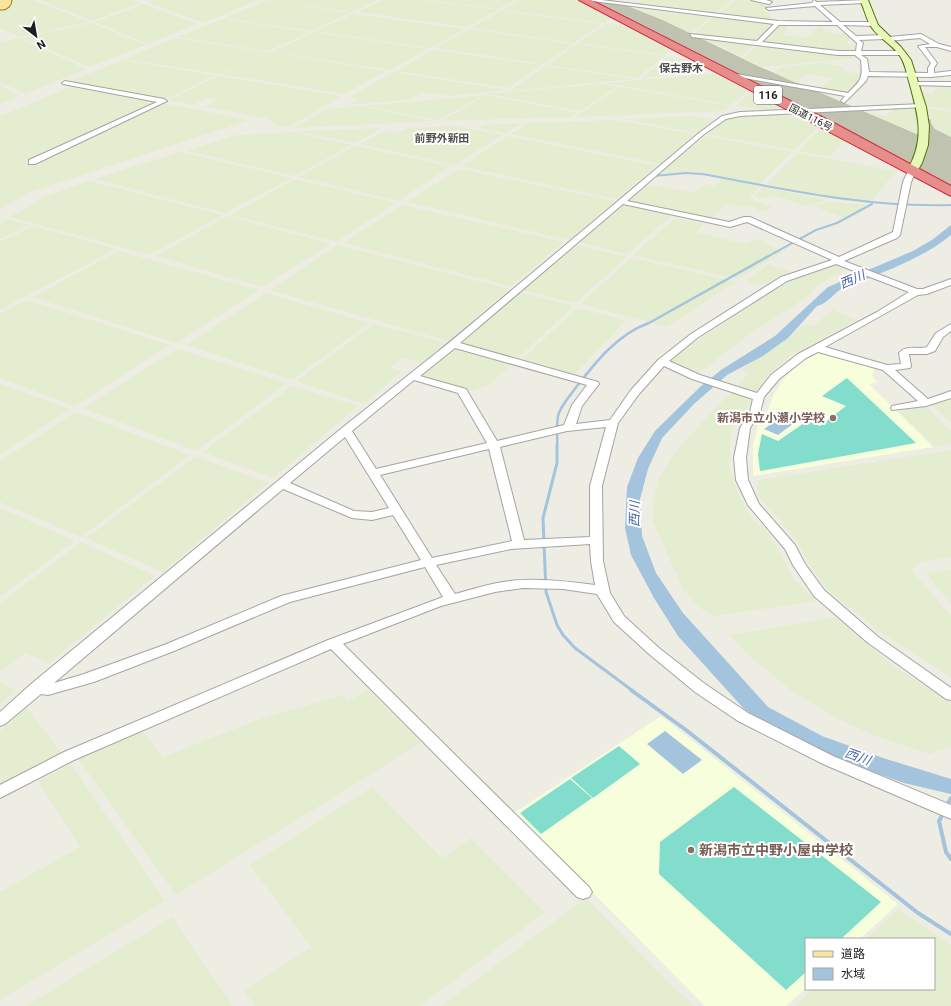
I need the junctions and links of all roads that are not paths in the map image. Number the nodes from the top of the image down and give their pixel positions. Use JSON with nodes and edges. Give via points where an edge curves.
{"nodes":[{"id":1,"x":584,"y":0,"type":"edge"},
{"id":2,"x":588,"y":0,"type":"edge"},
{"id":3,"x":754,"y":0,"type":"edge"},
{"id":4,"x":812,"y":0,"type":"edge"},
{"id":5,"x":865,"y":3,"type":"edge"},
{"id":6,"x":817,"y":5,"type":"junction"},
{"id":7,"x":852,"y":8,"type":"dead end"},
{"id":8,"x":772,"y":11,"type":"edge"},
{"id":9,"x":838,"y":24,"type":"junction"},
{"id":10,"x":874,"y":24,"type":"junction"},
{"id":11,"x":692,"y":35,"type":"dead end"},
{"id":12,"x":853,"y":38,"type":"junction"},
{"id":13,"x":887,"y":38,"type":"junction"},
{"id":14,"x":758,"y":43,"type":"junction"},
{"id":15,"x":937,"y":45,"type":"junction"},
{"id":16,"x":951,"y":49,"type":"edge"},
{"id":17,"x":902,"y":53,"type":"junction"},
{"id":18,"x":858,"y":54,"type":"junction"},
{"id":19,"x":866,"y":74,"type":"junction"},
{"id":20,"x":950,"y":74,"type":"edge"},
{"id":21,"x":730,"y":75,"type":"junction"},
{"id":22,"x":912,"y":75,"type":"junction"},
{"id":23,"x":931,"y":75,"type":"junction"},
{"id":24,"x":65,"y":83,"type":"dead end"},
{"id":25,"x":914,"y":84,"type":"junction"},
{"id":26,"x":951,"y":84,"type":"edge"},
{"id":27,"x":850,"y":95,"type":"junction"},
{"id":28,"x":899,"y":96,"type":"dead end"},
{"id":29,"x":922,"y":106,"type":"junction"},
{"id":30,"x":895,"y":107,"type":"junction"},
{"id":31,"x":835,"y":110,"type":"junction"},
{"id":32,"x":800,"y":111,"type":"junction"},
{"id":33,"x":32,"y":162,"type":"dead end"},
{"id":34,"x":912,"y":171,"type":"junction"},
{"id":35,"x":951,"y":192,"type":"edge"},
{"id":36,"x":622,"y":202,"type":"junction"},
{"id":37,"x":837,"y":261,"type":"junction"},
{"id":38,"x":951,"y":282,"type":"edge"},
{"id":39,"x":916,"y":292,"type":"junction"},
{"id":40,"x":951,"y":327,"type":"edge"},
{"id":41,"x":453,"y":344,"type":"junction"},
{"id":42,"x":816,"y":348,"type":"junction"},
{"id":43,"x":662,"y":362,"type":"junction"},
{"id":44,"x":887,"y":368,"type":"junction"},
{"id":45,"x":414,"y":377,"type":"junction"},
{"id":46,"x":951,"y":394,"type":"edge"},
{"id":47,"x":759,"y":397,"type":"junction"},
{"id":48,"x":926,"y":403,"type":"junction"},
{"id":49,"x":896,"y":408,"type":"dead end"},
{"id":50,"x":613,"y":423,"type":"junction"},
{"id":51,"x":569,"y":428,"type":"junction"},
{"id":52,"x":346,"y":430,"type":"junction"},
{"id":53,"x":494,"y":445,"type":"junction"},
{"id":54,"x":374,"y":473,"type":"junction"},
{"id":55,"x":281,"y":484,"type":"junction"},
{"id":56,"x":397,"y":510,"type":"junction"},
{"id":57,"x":598,"y":540,"type":"junction"},
{"id":58,"x":519,"y":545,"type":"junction"},
{"id":59,"x":429,"y":562,"type":"junction"},
{"id":60,"x":603,"y":590,"type":"junction"},
{"id":61,"x":452,"y":600,"type":"junction"},
{"id":62,"x":333,"y":643,"type":"junction"},
{"id":63,"x":36,"y":688,"type":"junction"},
{"id":64,"x":951,"y":695,"type":"edge"},
{"id":65,"x":0,"y":720,"type":"edge"},
{"id":66,"x":0,"y":792,"type":"edge"},
{"id":67,"x":951,"y":812,"type":"edge"},
{"id":68,"x":583,"y":892,"type":"dead end"}],
"edges":[{"from":1,"to":21,"type":"highway","name":"国道116号","number":"116"},
{"from":2,"to":8,"type":"street"},
{"from":3,"to":8,"type":"street"},
{"from":4,"to":6,"type":"street"},
{"from":5,"to":6,"type":"street","via":[[838,1]]},
{"from":5,"to":7,"type":"street"},
{"from":5,"to":10,"type":"main road"},
{"from":6,"to":8,"type":"street"},
{"from":6,"to":9,"type":"street"},
{"from":8,"to":9,"type":"street"},
{"from":8,"to":14,"type":"street"},
{"from":9,"to":10,"type":"street"},
{"from":9,"to":12,"type":"street"},
{"from":10,"to":13,"type":"main road"},
{"from":11,"to":14,"type":"street"},
{"from":12,"to":13,"type":"street"},
{"from":12,"to":18,"type":"street","via":[[860,43]]},
{"from":13,"to":15,"type":"street","via":[[921,36]]},
{"from":13,"to":17,"type":"main road"},
{"from":14,"to":18,"type":"street"},
{"from":15,"to":16,"type":"street"},
{"from":15,"to":23,"type":"street","via":[[922,46],[934,63]]},
{"from":17,"to":18,"type":"street"},
{"from":17,"to":22,"type":"main road","via":[[911,67]]},
{"from":18,"to":19,"type":"street","via":[[864,59]]},
{"from":19,"to":22,"type":"street"},
{"from":19,"to":27,"type":"street","via":[[864,80]]},
{"from":20,"to":23,"type":"street"},
{"from":21,"to":27,"type":"street"},
{"from":21,"to":32,"type":"highway","name":"国道116号","number":"116"},
{"from":22,"to":23,"type":"street"},
{"from":22,"to":25,"type":"main road"},
{"from":24,"to":33,"type":"street","via":[[164,101]]},
{"from":25,"to":26,"type":"street"},
{"from":25,"to":29,"type":"main road"},
{"from":27,"to":31,"type":"street"},
{"from":28,"to":30,"type":"street","via":[[900,102]]},
{"from":29,"to":30,"type":"street"},
{"from":29,"to":34,"type":"main road","via":[[924,139]]},
{"from":30,"to":31,"type":"street"},
{"from":31,"to":32,"type":"street"},
{"from":32,"to":34,"type":"highway","name":"国道116号","number":"116"},
{"from":32,"to":36,"type":"street","via":[[724,117]]},
{"from":34,"to":35,"type":"highway","name":"国道116号","number":"116"},
{"from":34,"to":37,"type":"street","via":[[907,182],[897,233],[888,240]]},
{"from":36,"to":37,"type":"street","via":[[730,225],[746,220],[834,257]]},
{"from":36,"to":41,"type":"street"},
{"from":37,"to":39,"type":"street"},
{"from":37,"to":43,"type":"street","via":[[784,279],[694,336]]},
{"from":38,"to":39,"type":"street","via":[[924,292]]},
{"from":39,"to":42,"type":"street"},
{"from":40,"to":44,"type":"street","via":[[939,335],[931,349],[910,350],[904,353],[906,366]]},
{"from":41,"to":45,"type":"street"},
{"from":41,"to":51,"type":"street","via":[[594,384],[577,405]]},
{"from":42,"to":44,"type":"street"},
{"from":42,"to":47,"type":"street","via":[[775,378]]},
{"from":43,"to":47,"type":"street"},
{"from":43,"to":50,"type":"street"},
{"from":44,"to":48,"type":"street"},
{"from":45,"to":52,"type":"street"},
{"from":45,"to":53,"type":"street","via":[[462,390]]},
{"from":46,"to":48,"type":"street"},
{"from":47,"to":64,"type":"street","via":[[755,412],[745,428],[740,458],[742,480],[754,505],[791,548],[799,565],[819,593],[872,639]]},
{"from":48,"to":49,"type":"street"},
{"from":50,"to":51,"type":"street"},
{"from":50,"to":57,"type":"street","via":[[596,486],[595,519]]},
{"from":51,"to":53,"type":"street"},
{"from":52,"to":54,"type":"street"},
{"from":52,"to":55,"type":"street"},
{"from":53,"to":54,"type":"street"},
{"from":53,"to":58,"type":"street"},
{"from":54,"to":56,"type":"street"},
{"from":55,"to":56,"type":"street","via":[[352,514],[372,516]]},
{"from":55,"to":63,"type":"street"},
{"from":56,"to":59,"type":"street"},
{"from":57,"to":58,"type":"street"},
{"from":57,"to":60,"type":"street","via":[[597,561]]},
{"from":58,"to":59,"type":"street"},
{"from":59,"to":61,"type":"street"},
{"from":59,"to":63,"type":"street","via":[[286,599],[89,678],[48,690]]},
{"from":60,"to":61,"type":"street","via":[[523,584],[495,588]]},
{"from":60,"to":67,"type":"street","via":[[620,619],[654,651],[700,688],[743,717],[828,760]]},
{"from":61,"to":62,"type":"street","via":[[437,603]]},
{"from":62,"to":66,"type":"street","via":[[69,756]]},
{"from":62,"to":68,"type":"street"},
{"from":63,"to":65,"type":"street"}]}
